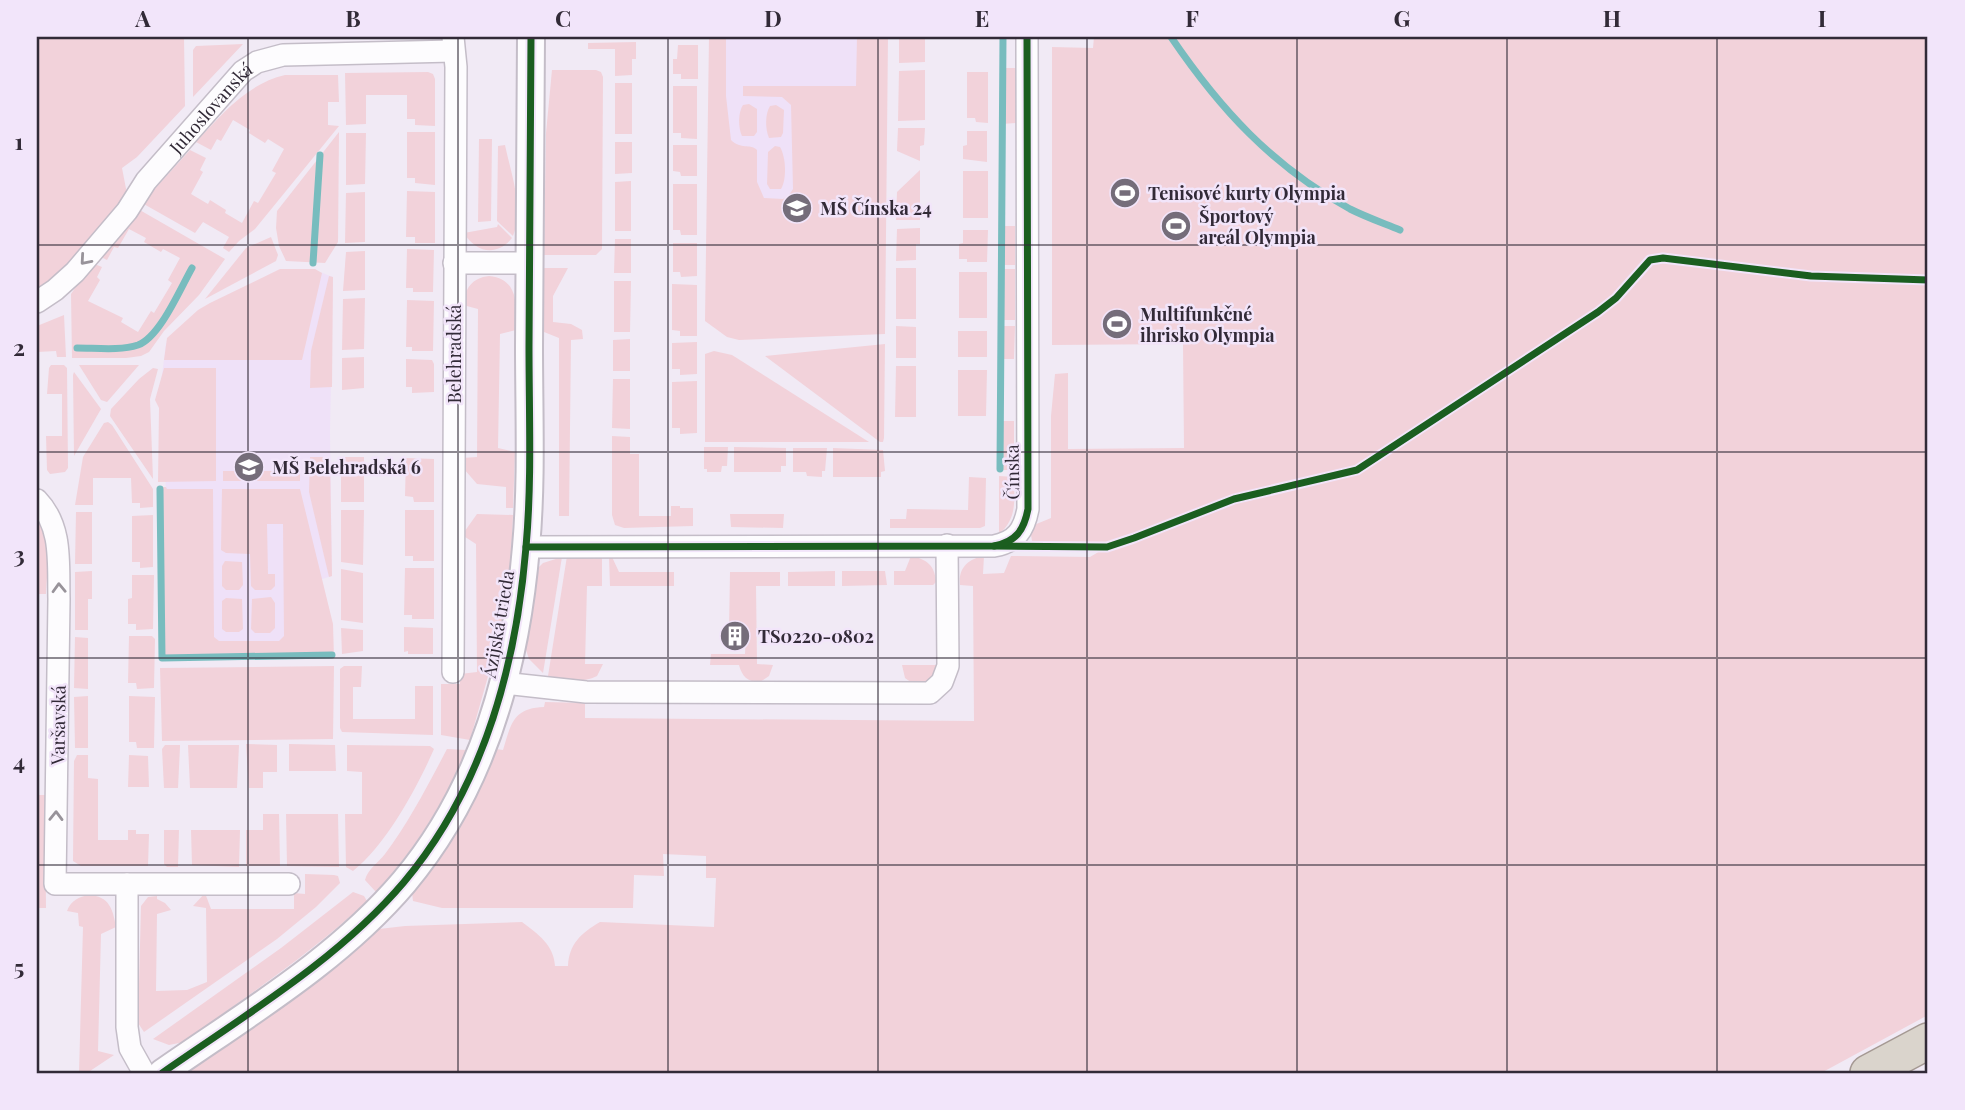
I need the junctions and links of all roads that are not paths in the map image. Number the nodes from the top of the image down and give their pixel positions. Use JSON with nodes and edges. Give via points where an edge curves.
{"nodes":[{"id":1,"x":531,"y":37,"type":"edge"},
{"id":2,"x":1027,"y":37,"type":"edge"},
{"id":3,"x":453,"y":44,"type":"edge"},
{"id":4,"x":454,"y":263,"type":"junction"},
{"id":5,"x":530,"y":263,"type":"junction"},
{"id":6,"x":37,"y":302,"type":"edge"},
{"id":7,"x":37,"y":500,"type":"edge"},
{"id":8,"x":947,"y":545,"type":"junction"},
{"id":9,"x":526,"y":547,"type":"junction"},
{"id":10,"x":453,"y":672,"type":"dead end"},
{"id":11,"x":503,"y":683,"type":"junction"},
{"id":12,"x":127,"y":884,"type":"junction"},
{"id":13,"x":289,"y":884,"type":"dead end"},
{"id":14,"x":1928,"y":1041,"type":"edge"},
{"id":15,"x":145,"y":1073,"type":"edge"},
{"id":16,"x":162,"y":1073,"type":"edge"},
{"id":17,"x":1868,"y":1073,"type":"edge"}],
"edges":[{"from":1,"to":5,"type":"street","name":"Ázijská trieda"},
{"from":2,"to":8,"type":"street","name":"Čínska","via":[[1028,509],[1022,529],[1011,542]]},
{"from":3,"to":4,"type":"street","name":"Belehradská"},
{"from":3,"to":6,"type":"street","name":"Juhoslovanská","one_way":true,"via":[[283,55],[257,62],[212,104],[75,272]]},
{"from":4,"to":5,"type":"street"},
{"from":4,"to":10,"type":"street","name":"Belehradská"},
{"from":5,"to":9,"type":"street","name":"Ázijská trieda"},
{"from":12,"to":7,"type":"street","name":"Varšavská","one_way":true,"via":[[55,884],[58,554],[52,520]]},
{"from":8,"to":9,"type":"street","name":"Čínska"},
{"from":8,"to":11,"type":"street","via":[[948,666],[942,682],[930,694],[586,692]]},
{"from":9,"to":11,"type":"street","name":"Ázijská trieda"},
{"from":11,"to":16,"type":"street","name":"Ázijská trieda","via":[[485,744],[465,789],[403,883],[324,957]]},
{"from":12,"to":13,"type":"street","name":"Varšavská"},
{"from":12,"to":15,"type":"street","via":[[127,1027],[130,1048]]},
{"from":14,"to":17,"type":"highway"}]}
